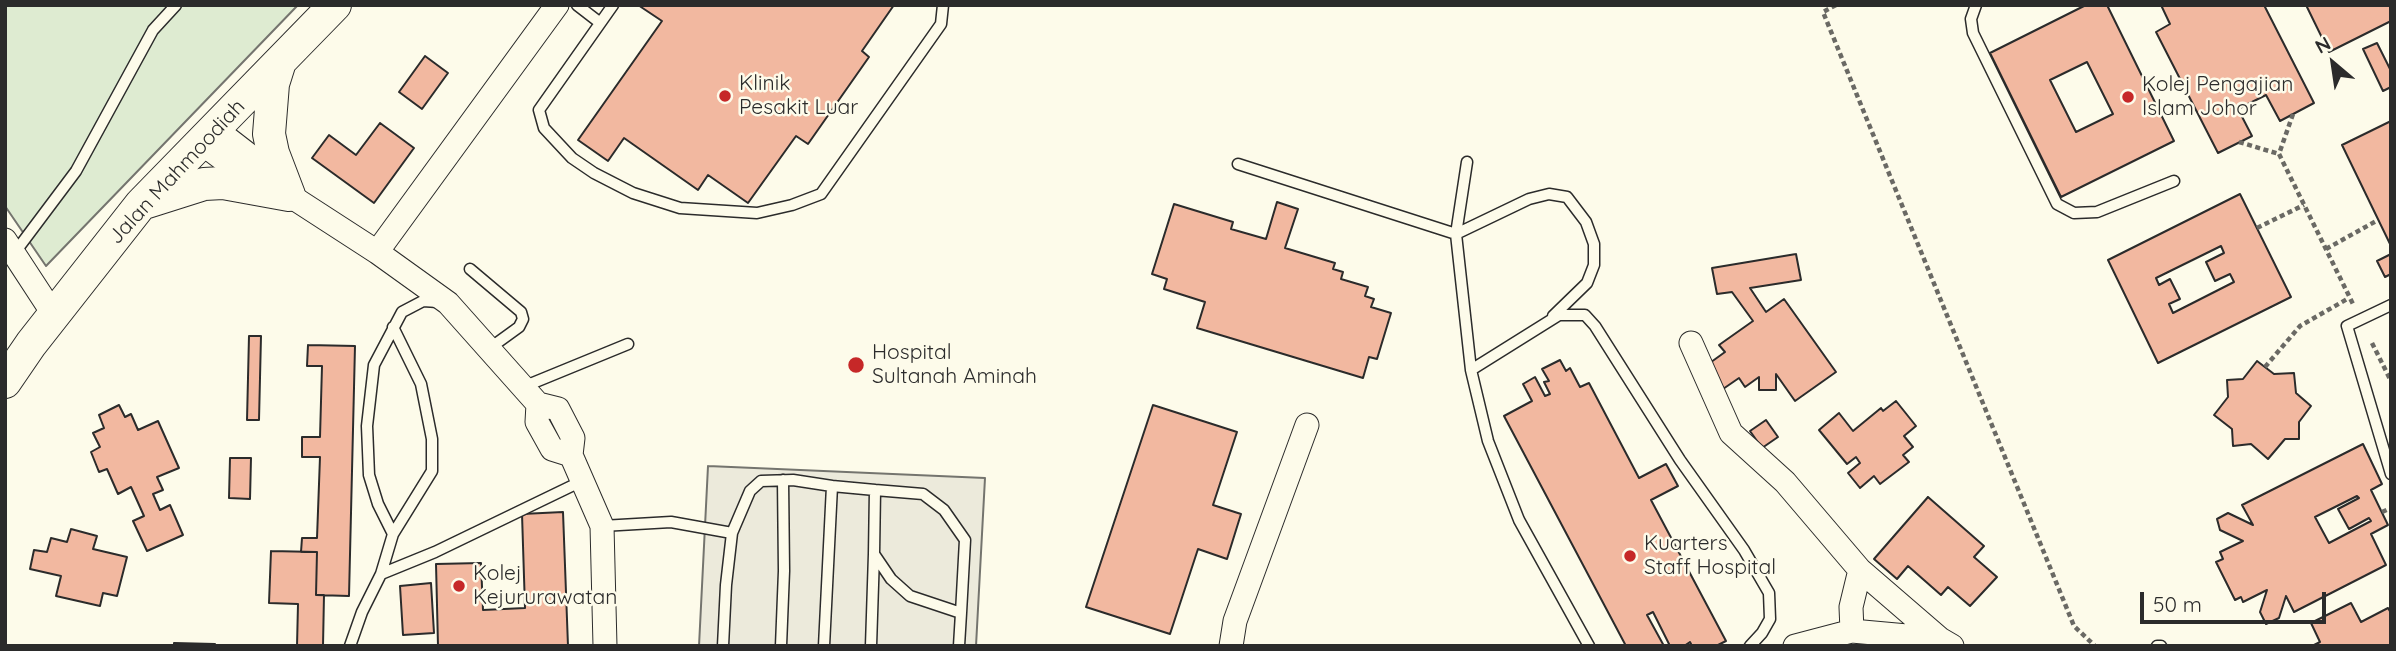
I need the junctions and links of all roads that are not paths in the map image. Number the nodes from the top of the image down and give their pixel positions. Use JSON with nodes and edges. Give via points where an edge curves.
{"nodes":[{"id":1,"x":176,"y":5,"type":"edge"},
{"id":2,"x":335,"y":5,"type":"edge"},
{"id":3,"x":557,"y":5,"type":"edge"},
{"id":4,"x":577,"y":5,"type":"edge"},
{"id":5,"x":613,"y":5,"type":"edge"},
{"id":6,"x":943,"y":5,"type":"edge"},
{"id":7,"x":1976,"y":5,"type":"edge"},
{"id":8,"x":599,"y":22,"type":"junction"},
{"id":9,"x":279,"y":65,"type":"junction"},
{"id":10,"x":207,"y":135,"type":"junction"},
{"id":11,"x":1467,"y":162,"type":"dead end"},
{"id":12,"x":1238,"y":164,"type":"dead end"},
{"id":13,"x":2174,"y":181,"type":"dead end"},
{"id":14,"x":289,"y":195,"type":"junction"},
{"id":15,"x":141,"y":204,"type":"junction"},
{"id":16,"x":1456,"y":234,"type":"junction"},
{"id":17,"x":9,"y":248,"type":"edge"},
{"id":18,"x":377,"y":252,"type":"junction"},
{"id":19,"x":470,"y":269,"type":"dead end"},
{"id":20,"x":448,"y":303,"type":"junction"},
{"id":21,"x":2391,"y":305,"type":"edge"},
{"id":22,"x":54,"y":315,"type":"junction"},
{"id":23,"x":1544,"y":324,"type":"junction"},
{"id":24,"x":393,"y":327,"type":"junction"},
{"id":25,"x":1691,"y":343,"type":"dead end"},
{"id":26,"x":628,"y":344,"type":"dead end"},
{"id":27,"x":490,"y":348,"type":"junction"},
{"id":28,"x":1471,"y":370,"type":"junction"},
{"id":29,"x":5,"y":382,"type":"edge"},
{"id":30,"x":530,"y":395,"type":"junction"},
{"id":31,"x":1307,"y":425,"type":"dead end"},
{"id":32,"x":2391,"y":474,"type":"edge"},
{"id":33,"x":783,"y":480,"type":"junction"},
{"id":34,"x":582,"y":481,"type":"junction"},
{"id":35,"x":832,"y":486,"type":"junction"},
{"id":36,"x":875,"y":490,"type":"junction"},
{"id":37,"x":603,"y":526,"type":"junction"},
{"id":38,"x":732,"y":533,"type":"junction"},
{"id":39,"x":393,"y":534,"type":"junction"},
{"id":40,"x":874,"y":554,"type":"junction"},
{"id":41,"x":1860,"y":570,"type":"junction"},
{"id":42,"x":382,"y":574,"type":"junction"},
{"id":43,"x":961,"y":613,"type":"junction"},
{"id":44,"x":1866,"y":637,"type":"edge"},
{"id":45,"x":1946,"y":642,"type":"edge"},
{"id":46,"x":349,"y":646,"type":"edge"},
{"id":47,"x":605,"y":646,"type":"edge"},
{"id":48,"x":723,"y":646,"type":"edge"},
{"id":49,"x":781,"y":646,"type":"edge"},
{"id":50,"x":824,"y":646,"type":"edge"},
{"id":51,"x":872,"y":646,"type":"edge"},
{"id":52,"x":959,"y":646,"type":"edge"},
{"id":53,"x":1231,"y":646,"type":"edge"},
{"id":54,"x":1589,"y":646,"type":"edge"},
{"id":55,"x":1750,"y":646,"type":"edge"},
{"id":56,"x":1795,"y":646,"type":"edge"}],
"edges":[{"from":1,"to":17,"type":"lane","via":[[153,30],[76,171]]},
{"from":2,"to":9,"type":"main road","name":"Jalan Mahmoodiah"},
{"from":3,"to":18,"type":"street"},
{"from":4,"to":8,"type":"lane"},
{"from":5,"to":8,"type":"lane"},
{"from":6,"to":8,"type":"lane","via":[[941,23],[821,194],[757,213],[680,208],[633,193],[572,158],[544,128],[539,110]]},
{"from":7,"to":13,"type":"lane","via":[[1973,33],[2057,204],[2074,213],[2097,212]]},
{"from":9,"to":10,"type":"main road","name":"Jalan Mahmoodiah"},
{"from":9,"to":14,"type":"main road","via":[[269,134]]},
{"from":10,"to":14,"type":"street","via":[[255,183]]},
{"from":10,"to":15,"type":"main road","name":"Jalan Mahmoodiah"},
{"from":11,"to":16,"type":"lane"},
{"from":12,"to":16,"type":"lane"},
{"from":14,"to":15,"type":"main road","via":[[204,184]]},
{"from":14,"to":18,"type":"street"},
{"from":15,"to":22,"type":"main road","name":"Jalan Mahmoodiah"},
{"from":16,"to":23,"type":"lane","via":[[1529,199],[1549,194],[1567,197],[1586,222],[1594,244],[1594,265],[1587,283]]},
{"from":16,"to":28,"type":"lane"},
{"from":17,"to":22,"type":"street"},
{"from":18,"to":20,"type":"street"},
{"from":19,"to":27,"type":"lane","via":[[523,318],[519,327]]},
{"from":20,"to":24,"type":"lane","via":[[423,300],[402,312]]},
{"from":20,"to":27,"type":"street"},
{"from":21,"to":32,"type":"lane","via":[[2347,326]]},
{"from":22,"to":29,"type":"main road","name":"Jalan Mahmoodiah"},
{"from":23,"to":28,"type":"lane"},
{"from":23,"to":55,"type":"lane","via":[[1559,314],[1574,313],[1585,315],[1595,326],[1744,551],[1769,593],[1770,619]]},
{"from":24,"to":39,"type":"lane","via":[[374,365],[367,426],[369,475]]},
{"from":24,"to":39,"type":"lane","via":[[421,384],[432,439],[432,471]]},
{"from":25,"to":41,"type":"street","via":[[1731,433],[1784,482]]},
{"from":26,"to":30,"type":"lane"},
{"from":27,"to":30,"type":"street"},
{"from":28,"to":54,"type":"lane","via":[[1488,441],[1519,520]]},
{"from":30,"to":34,"type":"street","via":[[537,422],[552,449],[571,455]]},
{"from":31,"to":53,"type":"street","via":[[1235,621]]},
{"from":33,"to":35,"type":"lane"},
{"from":33,"to":38,"type":"lane","via":[[761,481],[750,491]]},
{"from":33,"to":49,"type":"lane"},
{"from":34,"to":37,"type":"street"},
{"from":34,"to":42,"type":"lane"},
{"from":35,"to":36,"type":"lane"},
{"from":35,"to":50,"type":"lane"},
{"from":36,"to":40,"type":"lane"},
{"from":36,"to":43,"type":"lane","via":[[923,494],[944,510],[965,540]]},
{"from":37,"to":38,"type":"lane","via":[[671,523]]},
{"from":37,"to":47,"type":"street"},
{"from":38,"to":48,"type":"lane"},
{"from":39,"to":42,"type":"lane"},
{"from":40,"to":43,"type":"lane","via":[[910,596]]},
{"from":40,"to":51,"type":"lane"},
{"from":41,"to":44,"type":"street","via":[[1851,607]]},
{"from":41,"to":45,"type":"street"},
{"from":42,"to":46,"type":"lane"},
{"from":43,"to":52,"type":"lane"},
{"from":44,"to":45,"type":"street"},
{"from":44,"to":56,"type":"street"}]}
